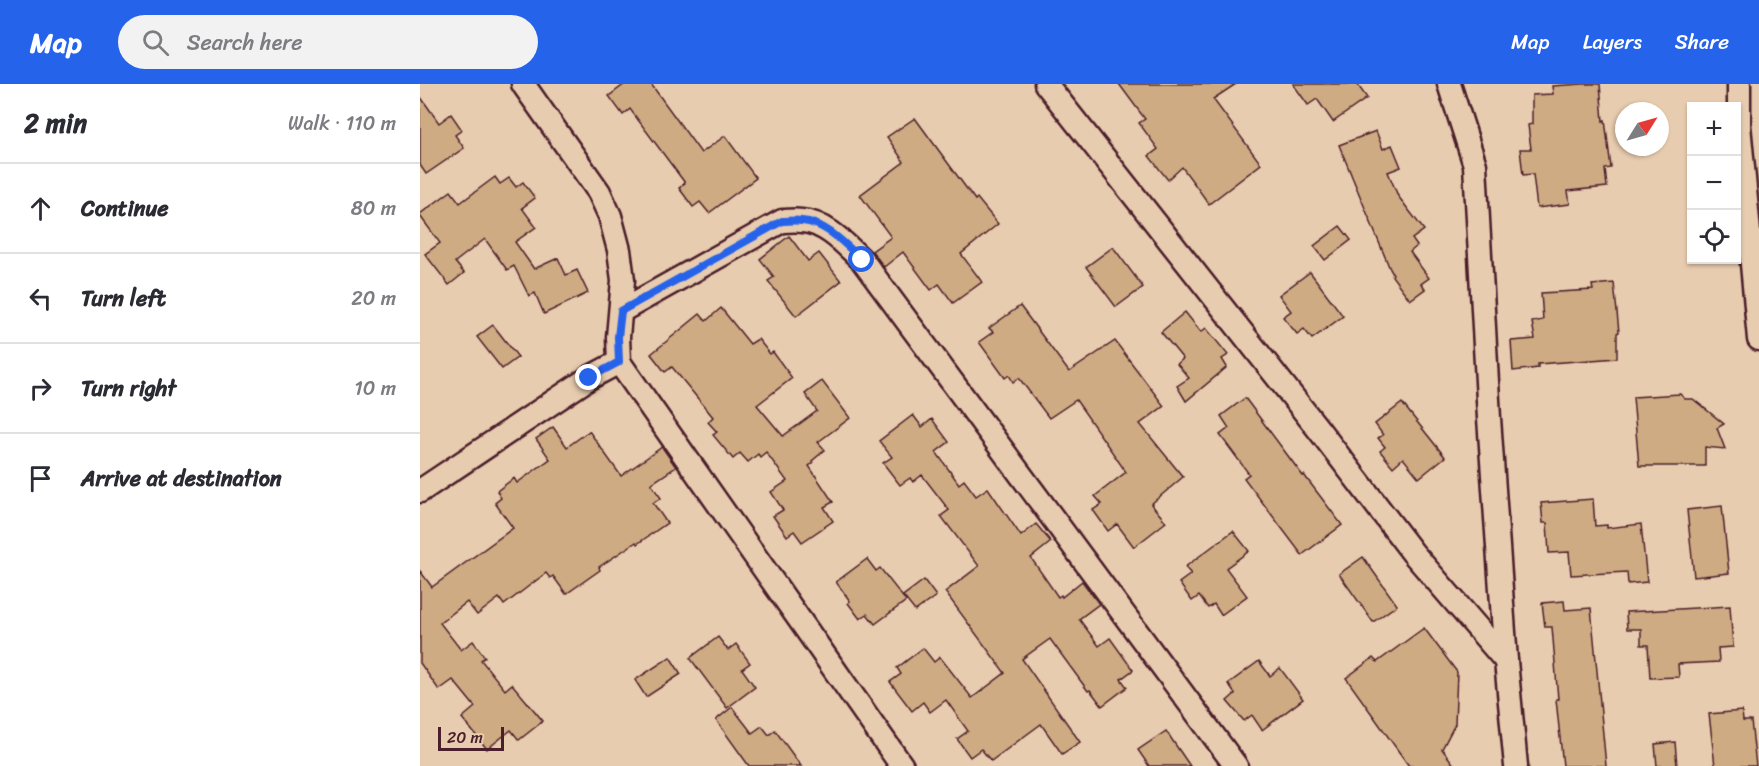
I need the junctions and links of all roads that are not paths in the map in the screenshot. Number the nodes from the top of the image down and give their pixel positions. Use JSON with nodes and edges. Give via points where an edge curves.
{"nodes":[{"id":1,"x":523,"y":84,"type":"edge"},
{"id":2,"x":1046,"y":84,"type":"edge"},
{"id":3,"x":1449,"y":84,"type":"edge"},
{"id":4,"x":1739,"y":84,"type":"edge"},
{"id":5,"x":621,"y":311,"type":"junction"},
{"id":6,"x":1759,"y":339,"type":"edge"},
{"id":7,"x":619,"y":362,"type":"junction"},
{"id":8,"x":420,"y":491,"type":"edge"},
{"id":9,"x":1506,"y":661,"type":"junction"},
{"id":10,"x":902,"y":766,"type":"edge"},
{"id":11,"x":1236,"y":766,"type":"edge"},
{"id":12,"x":1516,"y":766,"type":"edge"}],
"edges":[{"from":1,"to":5,"type":"street","via":[[599,192],[619,250],[623,280]]},
{"from":2,"to":9,"type":"street","via":[[1413,553]]},
{"from":3,"to":9,"type":"street","via":[[1475,165]]},
{"from":4,"to":6,"type":"street","via":[[1739,125]]},
{"from":5,"to":7,"type":"street"},
{"from":5,"to":11,"type":"street","via":[[782,221],[803,220],[819,225],[842,241],[862,260]]},
{"from":7,"to":8,"type":"street"},
{"from":7,"to":10,"type":"street"},
{"from":9,"to":12,"type":"street"}]}
